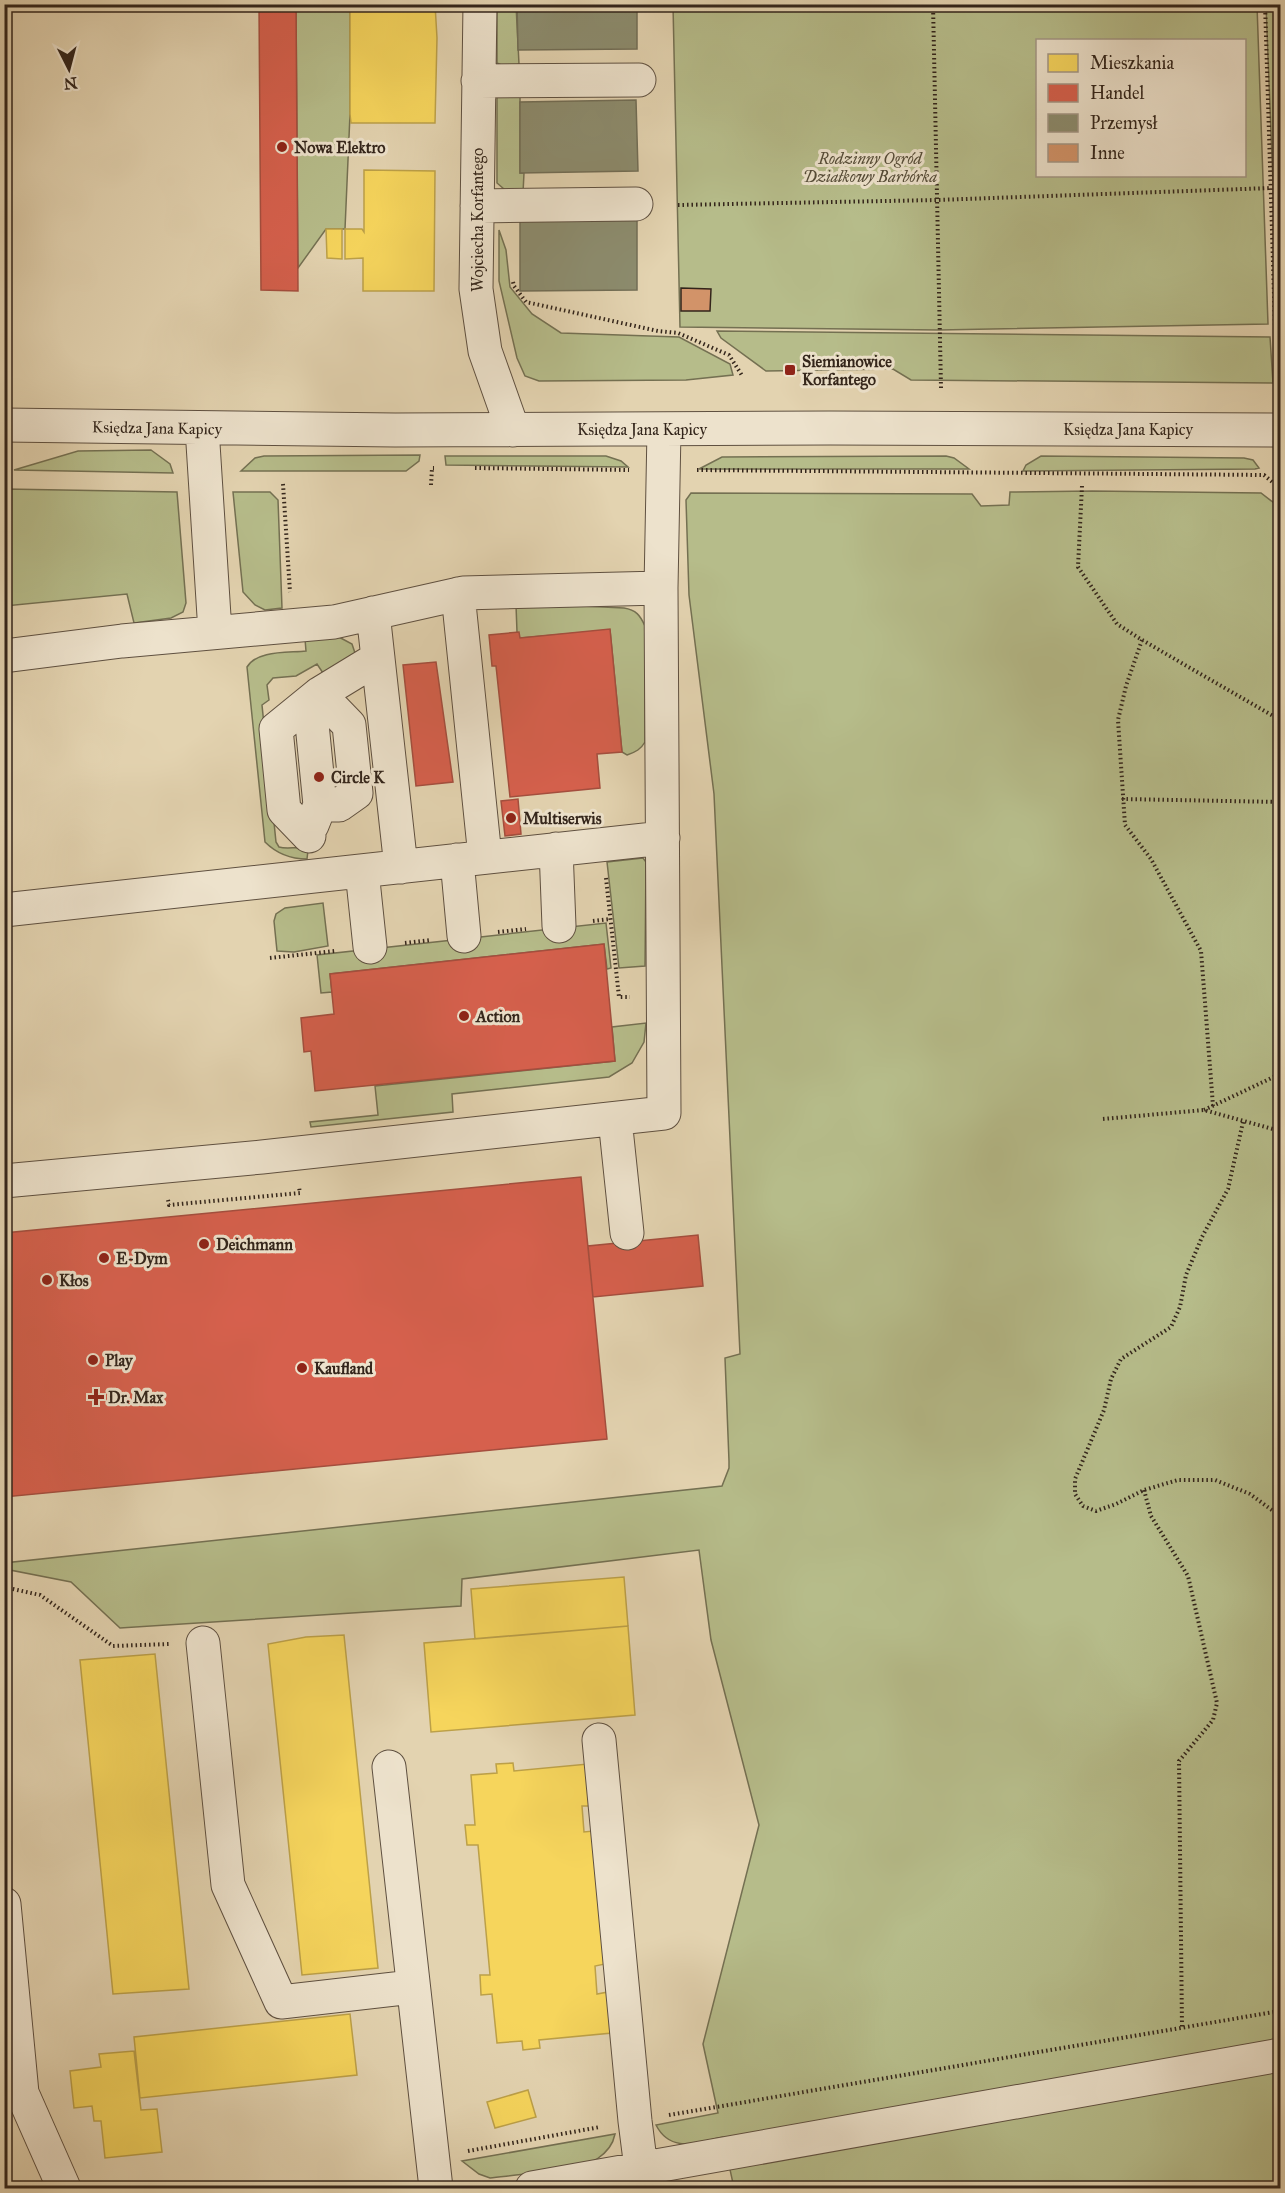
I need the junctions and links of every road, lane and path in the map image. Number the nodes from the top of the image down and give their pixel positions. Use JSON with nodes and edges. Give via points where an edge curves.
{"nodes":[{"id":1,"x":480,"y":4,"type":"edge"},
{"id":2,"x":933,"y":4,"type":"edge"},
{"id":3,"x":1265,"y":4,"type":"edge"},
{"id":4,"x":639,"y":80,"type":"dead end"},
{"id":5,"x":478,"y":81,"type":"junction"},
{"id":6,"x":1271,"y":188,"type":"junction"},
{"id":7,"x":937,"y":200,"type":"junction"},
{"id":8,"x":636,"y":204,"type":"dead end"},
{"id":9,"x":678,"y":205,"type":"dead end"},
{"id":10,"x":477,"y":206,"type":"junction"},
{"id":11,"x":512,"y":276,"type":"dead end"},
{"id":12,"x":1274,"y":288,"type":"junction"},
{"id":13,"x":1281,"y":296,"type":"edge"},
{"id":14,"x":743,"y":376,"type":"dead end"},
{"id":15,"x":941,"y":388,"type":"dead end"},
{"id":16,"x":1277,"y":392,"type":"dead end"},
{"id":17,"x":4,"y":425,"type":"edge"},
{"id":18,"x":202,"y":428,"type":"junction"},
{"id":19,"x":513,"y":429,"type":"junction"},
{"id":20,"x":664,"y":430,"type":"junction"},
{"id":21,"x":1281,"y":430,"type":"edge"},
{"id":22,"x":443,"y":468,"type":"dead end"},
{"id":23,"x":466,"y":468,"type":"dead end"},
{"id":24,"x":663,"y":470,"type":"junction"},
{"id":25,"x":283,"y":484,"type":"dead end"},
{"id":26,"x":431,"y":485,"type":"dead end"},
{"id":27,"x":1082,"y":486,"type":"dead end"},
{"id":28,"x":1281,"y":493,"type":"edge"},
{"id":29,"x":661,"y":588,"type":"junction"},
{"id":30,"x":458,"y":594,"type":"junction"},
{"id":31,"x":373,"y":613,"type":"junction"},
{"id":32,"x":293,"y":626,"type":"junction"},
{"id":33,"x":215,"y":632,"type":"junction"},
{"id":34,"x":1142,"y":640,"type":"junction"},
{"id":35,"x":4,"y":656,"type":"edge"},
{"id":36,"x":378,"y":658,"type":"junction"},
{"id":37,"x":319,"y":694,"type":"junction"},
{"id":38,"x":1281,"y":720,"type":"edge"},
{"id":39,"x":1122,"y":799,"type":"junction"},
{"id":40,"x":1281,"y":802,"type":"edge"},
{"id":41,"x":309,"y":836,"type":"junction"},
{"id":42,"x":663,"y":838,"type":"junction"},
{"id":43,"x":603,"y":844,"type":"junction"},
{"id":44,"x":556,"y":849,"type":"junction"},
{"id":45,"x":470,"y":859,"type":"junction"},
{"id":46,"x":400,"y":867,"type":"junction"},
{"id":47,"x":362,"y":871,"type":"junction"},
{"id":48,"x":312,"y":876,"type":"junction"},
{"id":49,"x":4,"y":910,"type":"edge"},
{"id":50,"x":559,"y":926,"type":"dead end"},
{"id":51,"x":464,"y":936,"type":"dead end"},
{"id":52,"x":370,"y":947,"type":"dead end"},
{"id":53,"x":663,"y":996,"type":"junction"},
{"id":54,"x":1281,"y":1074,"type":"edge"},
{"id":55,"x":1213,"y":1106,"type":"junction"},
{"id":56,"x":1204,"y":1110,"type":"junction"},
{"id":57,"x":615,"y":1119,"type":"junction"},
{"id":58,"x":1103,"y":1119,"type":"dead end"},
{"id":59,"x":1243,"y":1122,"type":"junction"},
{"id":60,"x":1281,"y":1131,"type":"edge"},
{"id":61,"x":4,"y":1181,"type":"edge"},
{"id":62,"x":627,"y":1233,"type":"dead end"},
{"id":63,"x":1144,"y":1490,"type":"junction"},
{"id":64,"x":1281,"y":1516,"type":"edge"},
{"id":65,"x":4,"y":1587,"type":"edge"},
{"id":66,"x":203,"y":1643,"type":"joint"},
{"id":67,"x":599,"y":1740,"type":"dead end"},
{"id":68,"x":389,"y":1767,"type":"dead end"},
{"id":69,"x":4,"y":1904,"type":"edge"},
{"id":70,"x":412,"y":1987,"type":"junction"},
{"id":71,"x":1281,"y":2012,"type":"edge"},
{"id":72,"x":1182,"y":2028,"type":"junction"},
{"id":73,"x":1281,"y":2055,"type":"edge"},
{"id":74,"x":13,"y":2080,"type":"edge"},
{"id":75,"x":754,"y":2099,"type":"dead end"},
{"id":76,"x":641,"y":2168,"type":"junction"},
{"id":77,"x":64,"y":2188,"type":"edge"},
{"id":78,"x":436,"y":2188,"type":"edge"},
{"id":79,"x":532,"y":2188,"type":"edge"}],
"edges":[{"from":1,"to":5,"type":"street","name":"Wojciecha Korfantego"},
{"from":2,"to":7,"type":"path"},
{"from":3,"to":6,"type":"path"},
{"from":4,"to":5,"type":"street"},
{"from":5,"to":10,"type":"street","name":"Wojciecha Korfantego"},
{"from":6,"to":7,"type":"path"},
{"from":6,"to":12,"type":"path"},
{"from":7,"to":9,"type":"path"},
{"from":7,"to":15,"type":"path"},
{"from":8,"to":10,"type":"street"},
{"from":10,"to":19,"type":"street","name":"Wojciecha Korfantego","via":[[476,288],[485,351]]},
{"from":11,"to":14,"type":"path","via":[[526,302],[678,333],[729,355]]},
{"from":12,"to":13,"type":"path"},
{"from":12,"to":16,"type":"path"},
{"from":17,"to":18,"type":"street","name":"Księdza Jana Kapicy"},
{"from":18,"to":19,"type":"street","name":"Księdza Jana Kapicy"},
{"from":18,"to":33,"type":"street"},
{"from":19,"to":20,"type":"street","name":"Księdza Jana Kapicy"},
{"from":20,"to":21,"type":"street","name":"Księdza Jana Kapicy"},
{"from":20,"to":24,"type":"street"},
{"from":22,"to":26,"type":"path","via":[[432,468]]},
{"from":23,"to":24,"type":"path"},
{"from":24,"to":28,"type":"path","via":[[1264,475]]},
{"from":24,"to":29,"type":"street"},
{"from":25,"to":32,"type":"path"},
{"from":27,"to":34,"type":"path","via":[[1078,567],[1117,624]]},
{"from":29,"to":30,"type":"street"},
{"from":29,"to":42,"type":"street"},
{"from":30,"to":31,"type":"street"},
{"from":30,"to":45,"type":"street"},
{"from":31,"to":32,"type":"street"},
{"from":31,"to":36,"type":"street"},
{"from":32,"to":33,"type":"street"},
{"from":33,"to":35,"type":"street"},
{"from":34,"to":38,"type":"path"},
{"from":34,"to":39,"type":"path","via":[[1119,720]]},
{"from":36,"to":37,"type":"street"},
{"from":36,"to":46,"type":"street"},
{"from":37,"to":41,"type":"street","via":[[312,724],[320,805]]},
{"from":37,"to":41,"type":"street","via":[[276,729],[284,810]]},
{"from":39,"to":40,"type":"path"},
{"from":39,"to":55,"type":"path","via":[[1125,825],[1151,858],[1201,951]]},
{"from":41,"to":48,"type":"street"},
{"from":42,"to":43,"type":"street"},
{"from":42,"to":53,"type":"street"},
{"from":43,"to":44,"type":"street"},
{"from":43,"to":53,"type":"path","via":[[619,997]]},
{"from":44,"to":45,"type":"street"},
{"from":44,"to":50,"type":"street"},
{"from":45,"to":46,"type":"street"},
{"from":45,"to":51,"type":"street"},
{"from":46,"to":47,"type":"street"},
{"from":47,"to":48,"type":"street"},
{"from":47,"to":52,"type":"street"},
{"from":48,"to":49,"type":"street"},
{"from":53,"to":57,"type":"street","via":[[664,1113]]},
{"from":54,"to":55,"type":"path"},
{"from":55,"to":56,"type":"path"},
{"from":56,"to":58,"type":"path"},
{"from":56,"to":59,"type":"path"},
{"from":57,"to":61,"type":"street"},
{"from":57,"to":62,"type":"street"},
{"from":59,"to":60,"type":"path"},
{"from":59,"to":63,"type":"path","via":[[1228,1189],[1186,1275],[1180,1307],[1170,1327],[1121,1359],[1075,1479],[1075,1494],[1083,1506],[1096,1511]]},
{"from":63,"to":64,"type":"path","via":[[1178,1480],[1215,1480],[1250,1494]]},
{"from":63,"to":72,"type":"path","via":[[1151,1516],[1188,1576],[1217,1702],[1213,1720],[1179,1761]]},
{"from":65,"to":66,"type":"path","via":[[40,1595],[113,1646]]},
{"from":66,"to":70,"type":"street","via":[[228,1885],[281,2002]]},
{"from":67,"to":76,"type":"street"},
{"from":68,"to":70,"type":"street"},
{"from":69,"to":74,"type":"street"},
{"from":70,"to":78,"type":"street"},
{"from":71,"to":72,"type":"path"},
{"from":72,"to":75,"type":"path"},
{"from":73,"to":76,"type":"street"},
{"from":74,"to":77,"type":"street"},
{"from":76,"to":79,"type":"street"}]}
